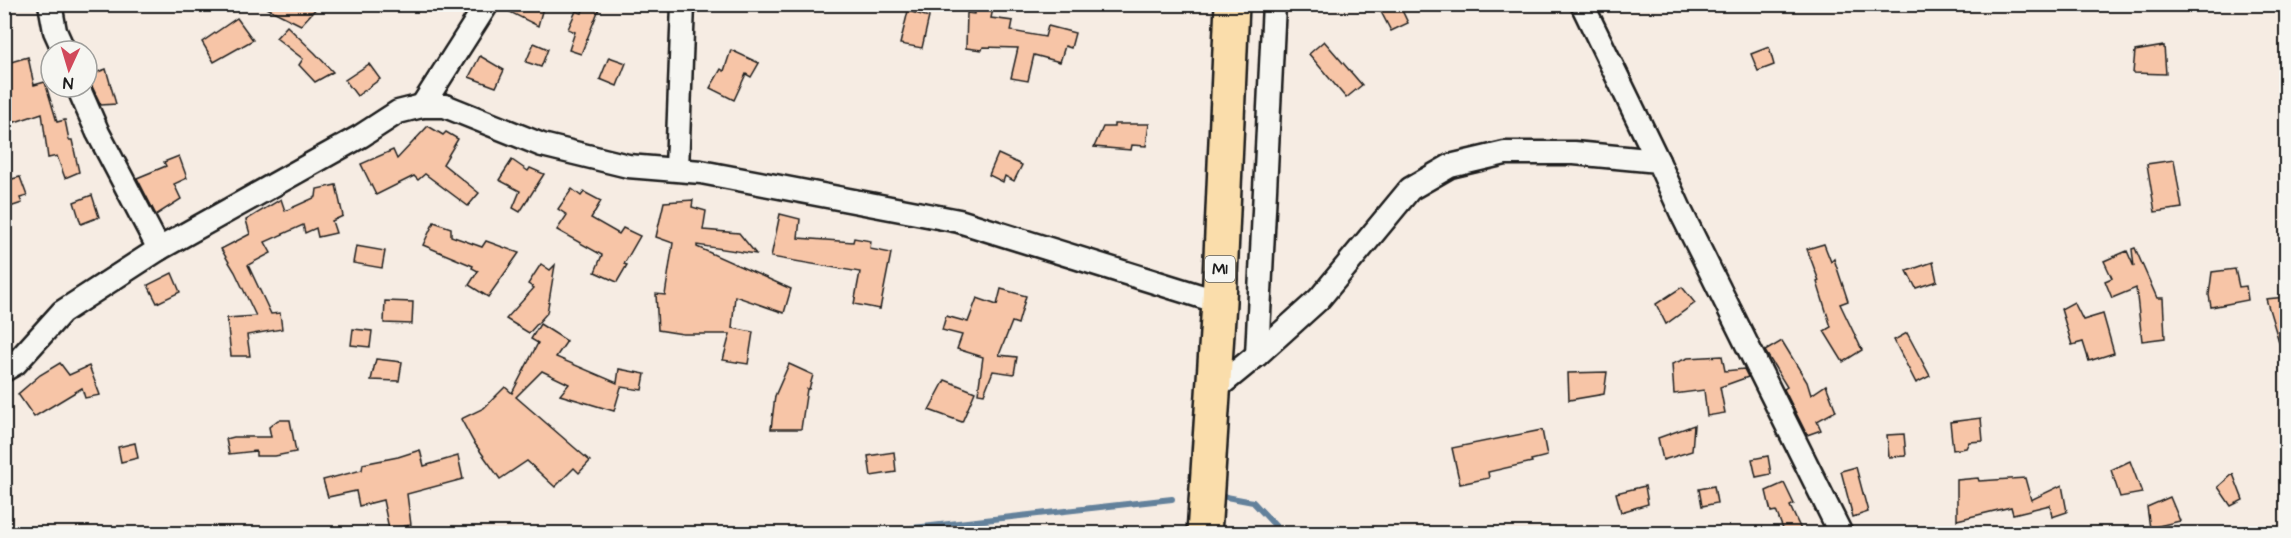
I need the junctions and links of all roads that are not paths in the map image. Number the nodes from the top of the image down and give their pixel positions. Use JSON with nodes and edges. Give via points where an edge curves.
{"nodes":[{"id":1,"x":50,"y":4,"type":"edge"},
{"id":2,"x":487,"y":4,"type":"edge"},
{"id":3,"x":683,"y":4,"type":"edge"},
{"id":4,"x":1232,"y":4,"type":"edge"},
{"id":5,"x":1274,"y":4,"type":"edge"},
{"id":6,"x":1582,"y":4,"type":"edge"},
{"id":7,"x":59,"y":39,"type":"edge"},
{"id":8,"x":83,"y":99,"type":"edge"},
{"id":9,"x":422,"y":106,"type":"junction"},
{"id":10,"x":1658,"y":161,"type":"junction"},
{"id":11,"x":677,"y":169,"type":"junction"},
{"id":12,"x":159,"y":249,"type":"junction"},
{"id":13,"x":1219,"y":302,"type":"junction"},
{"id":14,"x":1257,"y":355,"type":"junction"},
{"id":15,"x":4,"y":370,"type":"edge"},
{"id":16,"x":1213,"y":392,"type":"junction"},
{"id":17,"x":1204,"y":534,"type":"edge"},
{"id":18,"x":1841,"y":534,"type":"edge"}],
"edges":[{"from":1,"to":7,"type":"street"},
{"from":2,"to":9,"type":"street"},
{"from":3,"to":11,"type":"street"},
{"from":4,"to":13,"type":"highway","number":"M1"},
{"from":5,"to":14,"type":"street"},
{"from":6,"to":10,"type":"street"},
{"from":8,"to":12,"type":"street"},
{"from":9,"to":11,"type":"street","via":[[445,106],[542,145],[618,164]]},
{"from":9,"to":12,"type":"street","via":[[398,112]]},
{"from":10,"to":14,"type":"street","via":[[1574,153],[1505,153],[1450,166],[1410,189],[1319,299]]},
{"from":10,"to":18,"type":"street"},
{"from":11,"to":13,"type":"street","via":[[959,221]]},
{"from":12,"to":15,"type":"street","via":[[62,312],[16,363]]},
{"from":13,"to":16,"type":"highway","number":"M1"},
{"from":14,"to":16,"type":"street"},
{"from":16,"to":17,"type":"highway","number":"M1"}]}
